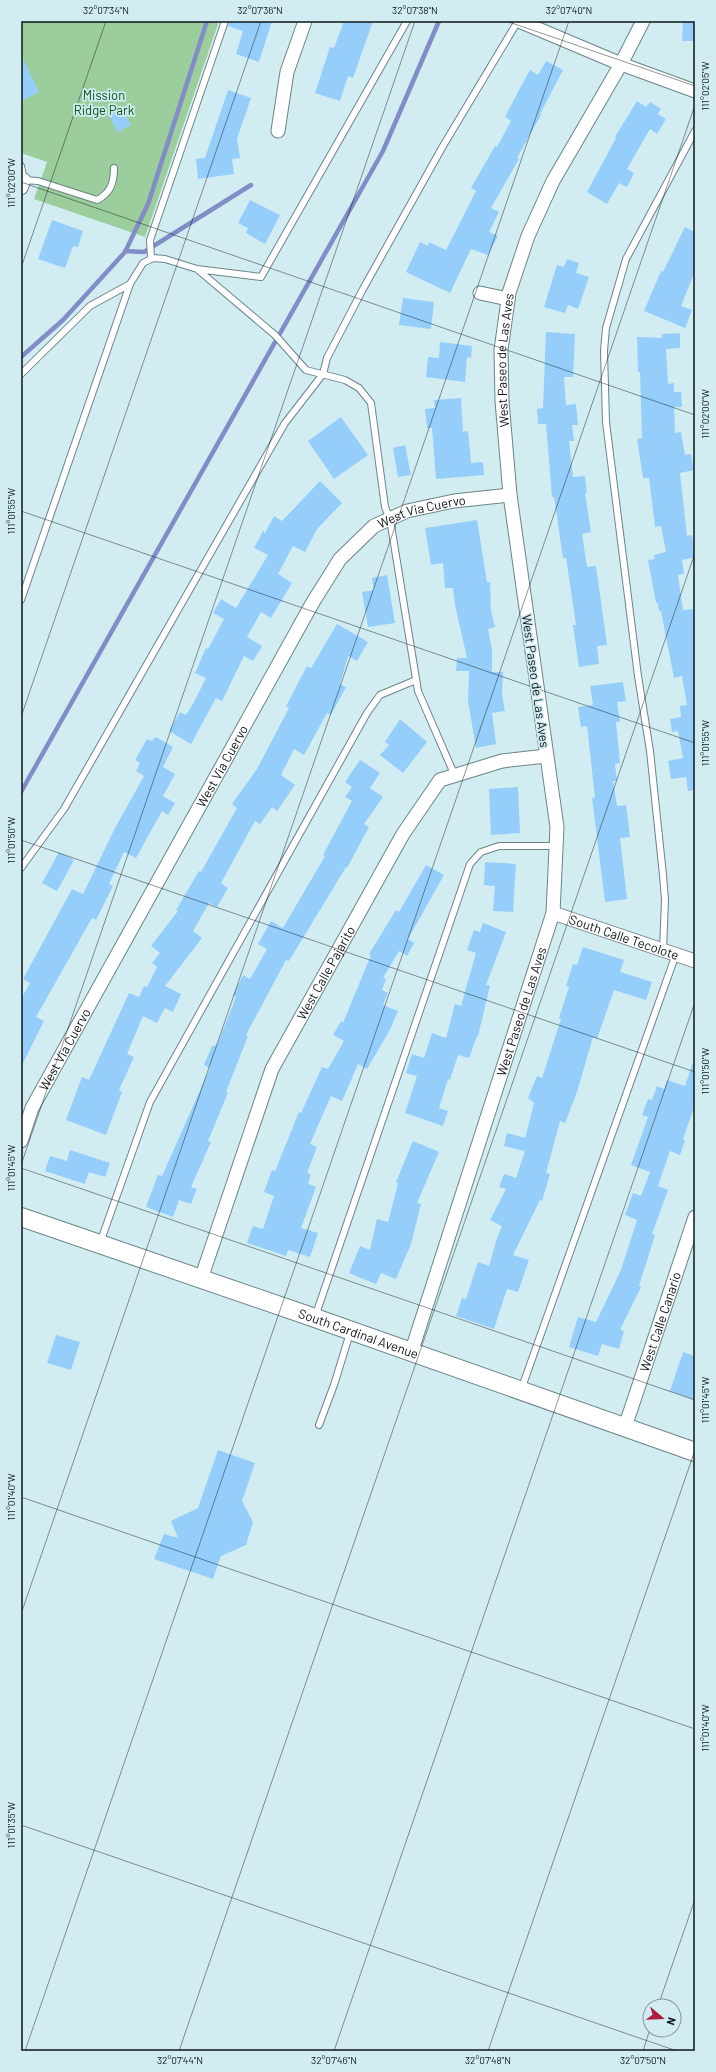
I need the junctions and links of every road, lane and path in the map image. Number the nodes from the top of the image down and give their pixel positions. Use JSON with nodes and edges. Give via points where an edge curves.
{"nodes":[{"id":1,"x":225,"y":21,"type":"edge"},
{"id":2,"x":306,"y":21,"type":"edge"},
{"id":3,"x":407,"y":21,"type":"edge"},
{"id":4,"x":518,"y":21,"type":"edge"},
{"id":5,"x":643,"y":21,"type":"edge"},
{"id":6,"x":621,"y":64,"type":"junction"},
{"id":7,"x":695,"y":91,"type":"edge"},
{"id":8,"x":278,"y":131,"type":"dead end"},
{"id":9,"x":695,"y":131,"type":"edge"},
{"id":10,"x":21,"y":166,"type":"edge"},
{"id":11,"x":114,"y":168,"type":"dead end"},
{"id":12,"x":22,"y":184,"type":"edge"},
{"id":13,"x":151,"y":259,"type":"junction"},
{"id":14,"x":197,"y":269,"type":"junction"},
{"id":15,"x":130,"y":284,"type":"junction"},
{"id":16,"x":480,"y":293,"type":"dead end"},
{"id":17,"x":508,"y":299,"type":"junction"},
{"id":18,"x":21,"y":374,"type":"edge"},
{"id":19,"x":323,"y":374,"type":"junction"},
{"id":20,"x":510,"y":494,"type":"junction"},
{"id":21,"x":390,"y":519,"type":"junction"},
{"id":22,"x":21,"y":600,"type":"edge"},
{"id":23,"x":416,"y":680,"type":"junction"},
{"id":24,"x":546,"y":756,"type":"junction"},
{"id":25,"x":455,"y":776,"type":"junction"},
{"id":26,"x":556,"y":846,"type":"junction"},
{"id":27,"x":21,"y":868,"type":"edge"},
{"id":28,"x":553,"y":913,"type":"junction"},
{"id":29,"x":663,"y":950,"type":"junction"},
{"id":30,"x":676,"y":954,"type":"junction"},
{"id":31,"x":695,"y":961,"type":"edge"},
{"id":32,"x":21,"y":1141,"type":"edge"},
{"id":33,"x":695,"y":1217,"type":"edge"},
{"id":34,"x":21,"y":1218,"type":"edge"},
{"id":35,"x":100,"y":1245,"type":"junction"},
{"id":36,"x":201,"y":1279,"type":"junction"},
{"id":37,"x":315,"y":1318,"type":"junction"},
{"id":38,"x":350,"y":1331,"type":"junction"},
{"id":39,"x":411,"y":1353,"type":"junction"},
{"id":40,"x":521,"y":1391,"type":"junction"},
{"id":41,"x":319,"y":1425,"type":"dead end"},
{"id":42,"x":625,"y":1427,"type":"junction"},
{"id":43,"x":695,"y":1452,"type":"edge"}],
"edges":[{"from":1,"to":13,"type":"lane","via":[[150,240]]},
{"from":2,"to":8,"type":"street","via":[[287,72]]},
{"from":3,"to":14,"type":"lane","via":[[261,277]]},
{"from":4,"to":6,"type":"street"},
{"from":4,"to":19,"type":"lane","via":[[378,261],[327,358]]},
{"from":5,"to":6,"type":"street","name":"West Paseo de Las Aves"},
{"from":6,"to":7,"type":"street"},
{"from":6,"to":17,"type":"street","name":"West Paseo de Las Aves","via":[[553,181],[528,236]]},
{"from":9,"to":29,"type":"lane","via":[[626,259],[606,328],[604,351],[606,422],[664,875]]},
{"from":10,"to":12,"type":"lane"},
{"from":11,"to":12,"type":"lane","via":[[114,181],[108,192],[97,200],[38,181]]},
{"from":13,"to":14,"type":"lane","via":[[165,259]]},
{"from":13,"to":15,"type":"lane","via":[[143,263]]},
{"from":14,"to":19,"type":"lane","via":[[275,335],[306,370]]},
{"from":15,"to":18,"type":"lane","via":[[90,306]]},
{"from":15,"to":22,"type":"lane"},
{"from":16,"to":17,"type":"street"},
{"from":17,"to":20,"type":"street","name":"West Paseo de Las Aves","via":[[501,350],[502,401]]},
{"from":19,"to":21,"type":"lane","via":[[345,380],[359,388],[371,403],[385,507]]},
{"from":19,"to":27,"type":"lane","via":[[285,423],[64,809]]},
{"from":20,"to":21,"type":"street","name":"West Via Cuervo","via":[[454,501],[406,511]]},
{"from":20,"to":24,"type":"street","name":"West Paseo de Las Aves"},
{"from":21,"to":23,"type":"lane"},
{"from":21,"to":32,"type":"street","name":"West Via Cuervo","via":[[374,526],[340,559],[313,602],[32,1108]]},
{"from":23,"to":25,"type":"lane","via":[[418,691]]},
{"from":23,"to":35,"type":"lane","via":[[380,695],[367,712],[150,1102]]},
{"from":24,"to":25,"type":"street","name":"West Calle Pajarito","via":[[502,761]]},
{"from":24,"to":26,"type":"street","name":"West Paseo de Las Aves","via":[[557,827]]},
{"from":25,"to":36,"type":"street","name":"West Calle Pajarito","via":[[440,780],[403,834],[272,1069]]},
{"from":26,"to":28,"type":"street","name":"West Paseo de Las Aves"},
{"from":26,"to":37,"type":"lane","via":[[499,846],[481,852],[470,864]]},
{"from":28,"to":29,"type":"street","name":"South Calle Tecolote"},
{"from":28,"to":39,"type":"street","name":"West Paseo de Las Aves"},
{"from":29,"to":30,"type":"street","name":"South Calle Tecolote"},
{"from":30,"to":31,"type":"street","name":"South Calle Tecolote"},
{"from":30,"to":40,"type":"lane"},
{"from":33,"to":42,"type":"street","name":"West Calle Canario"},
{"from":34,"to":35,"type":"main road","name":"South Cardinal Avenue"},
{"from":35,"to":36,"type":"main road","name":"South Cardinal Avenue"},
{"from":36,"to":37,"type":"main road","name":"South Cardinal Avenue"},
{"from":37,"to":38,"type":"main road","name":"South Cardinal Avenue"},
{"from":38,"to":39,"type":"main road","name":"South Cardinal Avenue"},
{"from":38,"to":41,"type":"lane"},
{"from":39,"to":40,"type":"main road","name":"South Cardinal Avenue"},
{"from":40,"to":42,"type":"main road","name":"South Cardinal Avenue"},
{"from":42,"to":43,"type":"main road","name":"South Cardinal Avenue"}]}
